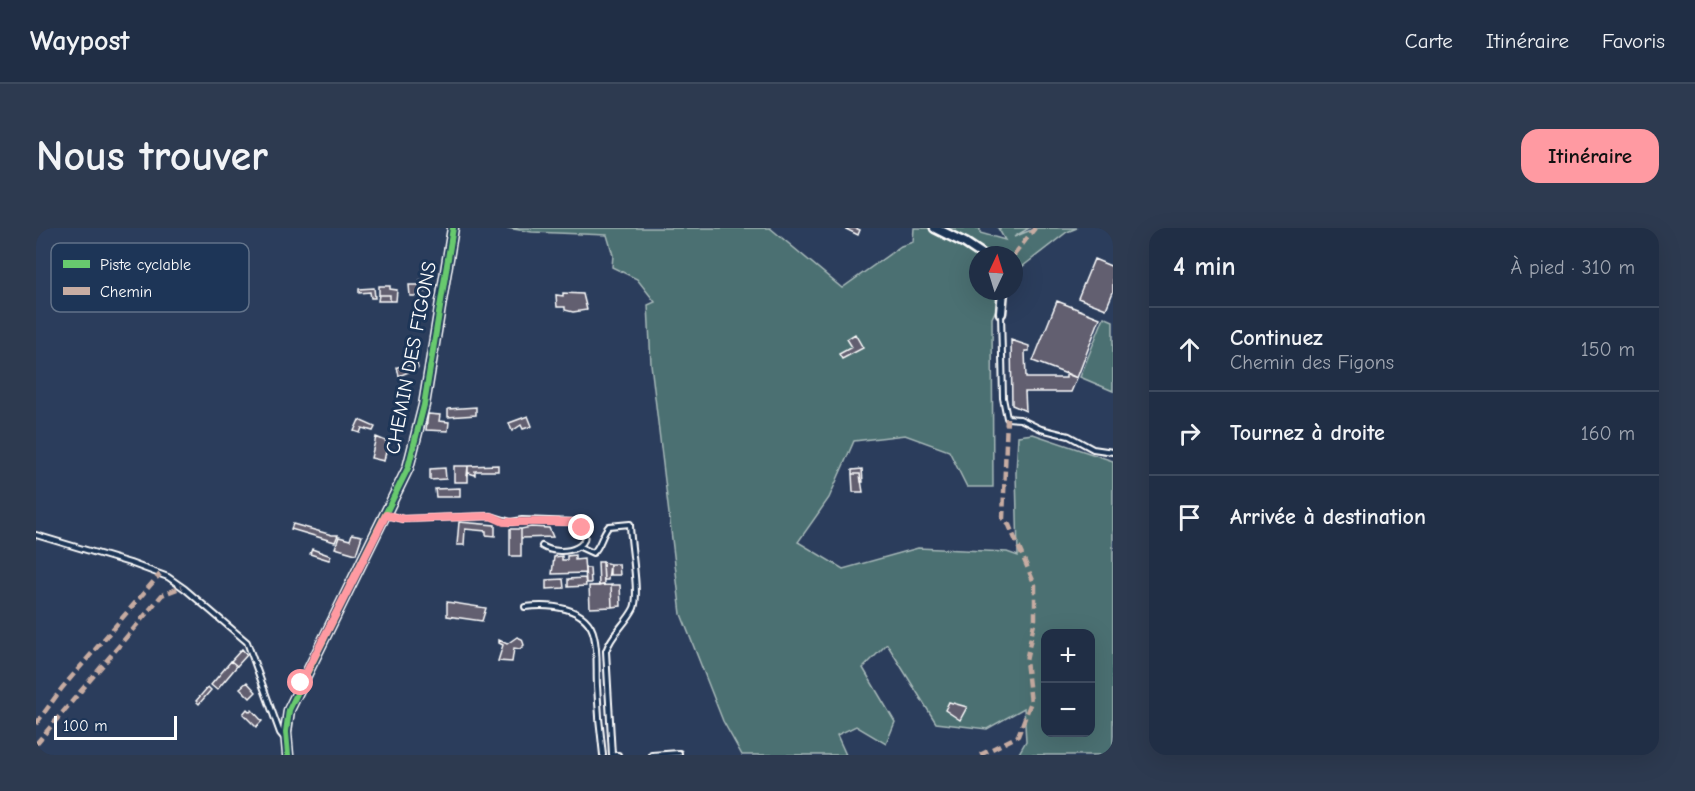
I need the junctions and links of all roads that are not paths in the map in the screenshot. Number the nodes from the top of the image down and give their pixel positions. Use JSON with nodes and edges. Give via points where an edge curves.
{"nodes":[{"id":1,"x":453,"y":228,"type":"edge"},
{"id":2,"x":935,"y":228,"type":"edge"},
{"id":3,"x":970,"y":246,"type":"edge"},
{"id":4,"x":1002,"y":300,"type":"edge"},
{"id":5,"x":1001,"y":314,"type":"joint"},
{"id":6,"x":1113,"y":452,"type":"edge"},
{"id":7,"x":386,"y":515,"type":"junction"},
{"id":8,"x":36,"y":535,"type":"edge"},
{"id":9,"x":542,"y":546,"type":"dead end"},
{"id":10,"x":580,"y":547,"type":"junction"},
{"id":11,"x":525,"y":607,"type":"dead end"},
{"id":12,"x":287,"y":741,"type":"junction"},
{"id":13,"x":679,"y":753,"type":"dead end"},
{"id":14,"x":288,"y":755,"type":"edge"},
{"id":15,"x":603,"y":755,"type":"edge"},
{"id":16,"x":615,"y":755,"type":"edge"},
{"id":17,"x":652,"y":755,"type":"edge"}],
"edges":[{"from":1,"to":7,"type":"street","name":"CHEMIN DES FIGONS","via":[[418,430],[403,481]]},
{"from":2,"to":3,"type":"street"},
{"from":4,"to":5,"type":"street"},
{"from":5,"to":6,"type":"lane","via":[[1007,418],[1069,436],[1093,449]]},
{"from":7,"to":10,"type":"lane","via":[[403,519],[491,516],[504,522],[576,522],[584,537]]},
{"from":7,"to":12,"type":"street","name":"CHEMIN DES FIGONS","via":[[289,710]]},
{"from":8,"to":12,"type":"lane","via":[[130,562],[175,582],[248,642],[280,733]]},
{"from":9,"to":10,"type":"lane","via":[[552,552]]},
{"from":10,"to":16,"type":"lane","via":[[593,553],[609,526],[630,524],[634,608],[610,638],[606,651]]},
{"from":11,"to":15,"type":"lane","via":[[543,604],[574,611],[587,621],[594,635]]},
{"from":12,"to":14,"type":"street","name":"CHEMIN DES FIGONS"},
{"from":13,"to":17,"type":"lane"}]}
